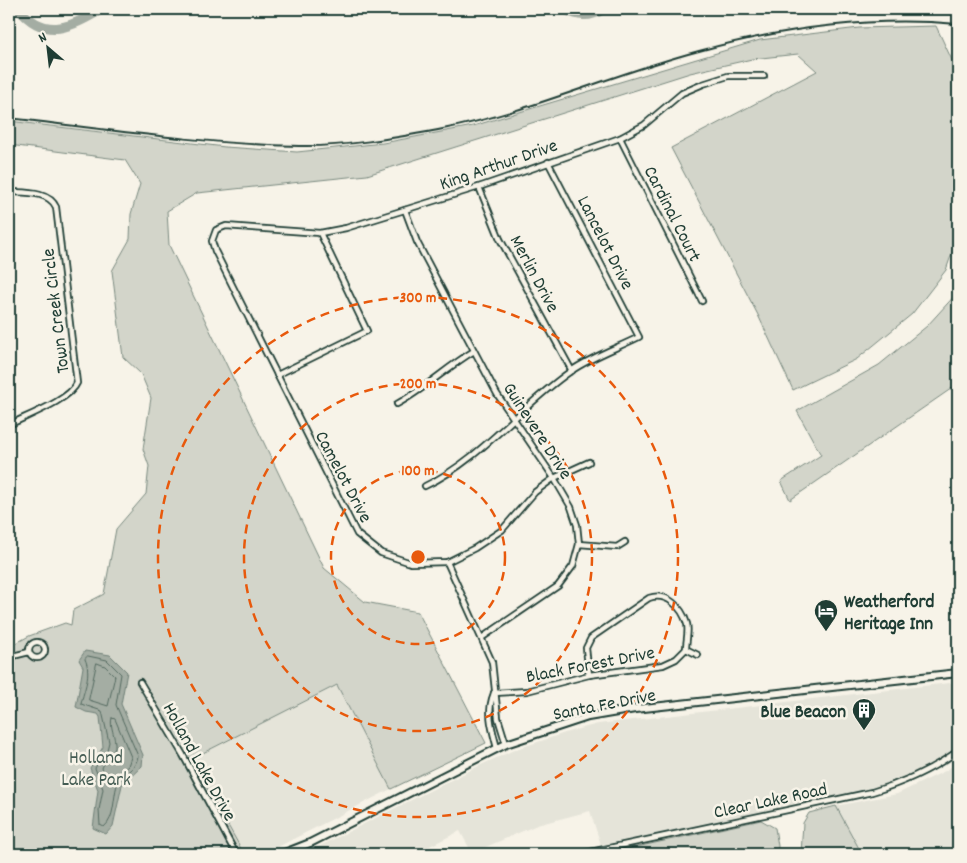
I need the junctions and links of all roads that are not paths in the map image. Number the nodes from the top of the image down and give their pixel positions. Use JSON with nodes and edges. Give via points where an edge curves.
{"nodes":[{"id":1,"x":764,"y":76,"type":"dead end"},
{"id":2,"x":620,"y":138,"type":"junction"},
{"id":3,"x":548,"y":162,"type":"junction"},
{"id":4,"x":478,"y":187,"type":"junction"},
{"id":5,"x":9,"y":192,"type":"edge"},
{"id":6,"x":405,"y":210,"type":"junction"},
{"id":7,"x":226,"y":226,"type":"joint"},
{"id":8,"x":320,"y":233,"type":"junction"},
{"id":9,"x":702,"y":301,"type":"dead end"},
{"id":10,"x":474,"y":352,"type":"junction"},
{"id":11,"x":572,"y":370,"type":"junction"},
{"id":12,"x":277,"y":375,"type":"junction"},
{"id":13,"x":397,"y":404,"type":"dead end"},
{"id":14,"x":514,"y":418,"type":"junction"},
{"id":15,"x":9,"y":425,"type":"edge"},
{"id":16,"x":589,"y":462,"type":"dead end"},
{"id":17,"x":554,"y":478,"type":"junction"},
{"id":18,"x":425,"y":486,"type":"dead end"},
{"id":19,"x":625,"y":542,"type":"dead end"},
{"id":20,"x":579,"y":544,"type":"junction"},
{"id":21,"x":447,"y":562,"type":"junction"},
{"id":22,"x":483,"y":637,"type":"junction"},
{"id":23,"x":686,"y":649,"type":"junction"},
{"id":24,"x":29,"y":652,"type":"dead end"},
{"id":25,"x":698,"y":654,"type":"dead end"},
{"id":26,"x":9,"y":657,"type":"edge"},
{"id":27,"x":958,"y":673,"type":"edge"},
{"id":28,"x":590,"y":675,"type":"junction"},
{"id":29,"x":140,"y":682,"type":"dead end"},
{"id":30,"x":494,"y":693,"type":"junction"},
{"id":31,"x":506,"y":744,"type":"junction"},
{"id":32,"x":497,"y":748,"type":"junction"},
{"id":33,"x":958,"y":751,"type":"edge"},
{"id":34,"x":236,"y":854,"type":"edge"},
{"id":35,"x":282,"y":854,"type":"edge"},
{"id":36,"x":581,"y":854,"type":"edge"}],
"edges":[{"from":1,"to":2,"type":"street","name":"King Arthur Drive","via":[[728,76],[682,93],[644,125]]},
{"from":2,"to":3,"type":"street","name":"King Arthur Drive"},
{"from":2,"to":9,"type":"street","name":"Cardinal Court"},
{"from":3,"to":4,"type":"street","name":"King Arthur Drive"},
{"from":3,"to":11,"type":"street","name":"Lancelot Drive","via":[[639,337]]},
{"from":4,"to":6,"type":"street","name":"King Arthur Drive"},
{"from":4,"to":11,"type":"street","name":"Merlin Drive","via":[[500,239]]},
{"from":5,"to":15,"type":"street","name":"Town Creek Circle","via":[[45,196],[56,207],[77,383],[64,397]]},
{"from":6,"to":8,"type":"street","name":"King Arthur Drive"},
{"from":6,"to":10,"type":"street","name":"Guinevere Drive"},
{"from":7,"to":8,"type":"street","name":"King Arthur Drive"},
{"from":7,"to":12,"type":"street","name":"Camelot Drive","via":[[216,230],[212,241],[214,251]]},
{"from":8,"to":12,"type":"street","via":[[367,331]]},
{"from":10,"to":13,"type":"street"},
{"from":10,"to":14,"type":"street","name":"Guinevere Drive"},
{"from":11,"to":14,"type":"street"},
{"from":12,"to":21,"type":"street","name":"Camelot Drive","via":[[357,534],[381,553],[411,563]]},
{"from":14,"to":17,"type":"street","name":"Guinevere Drive"},
{"from":14,"to":18,"type":"street","via":[[461,466]]},
{"from":16,"to":17,"type":"street","name":"Camelot Drive"},
{"from":17,"to":20,"type":"street","name":"Guinevere Drive","via":[[571,507]]},
{"from":17,"to":21,"type":"street","name":"Camelot Drive","via":[[535,492],[502,530]]},
{"from":19,"to":20,"type":"street","via":[[617,548]]},
{"from":20,"to":22,"type":"street","name":"Guinevere Drive","via":[[573,566],[558,586]]},
{"from":21,"to":22,"type":"street"},
{"from":22,"to":30,"type":"street","via":[[492,662]]},
{"from":23,"to":25,"type":"street"},
{"from":23,"to":28,"type":"street","name":"Black Forest Drive","via":[[676,659],[663,664]]},
{"from":23,"to":28,"type":"street","via":[[688,626],[681,610],[669,599],[658,595],[591,638],[586,648]]},
{"from":24,"to":26,"type":"street"},
{"from":27,"to":31,"type":"main road","name":"Santa Fe Drive","via":[[635,709],[588,717]]},
{"from":28,"to":30,"type":"street","name":"Black Forest Drive","via":[[527,691]]},
{"from":29,"to":34,"type":"street","name":"Holland Lake Drive"},
{"from":30,"to":31,"type":"street"},
{"from":30,"to":32,"type":"street","via":[[490,718]]},
{"from":31,"to":32,"type":"main road","name":"Santa Fe Drive"},
{"from":32,"to":35,"type":"main road","name":"Santa Fe Drive","via":[[310,843]]},
{"from":33,"to":36,"type":"street","name":"Clear Lake Road","via":[[903,783],[872,792]]}]}
